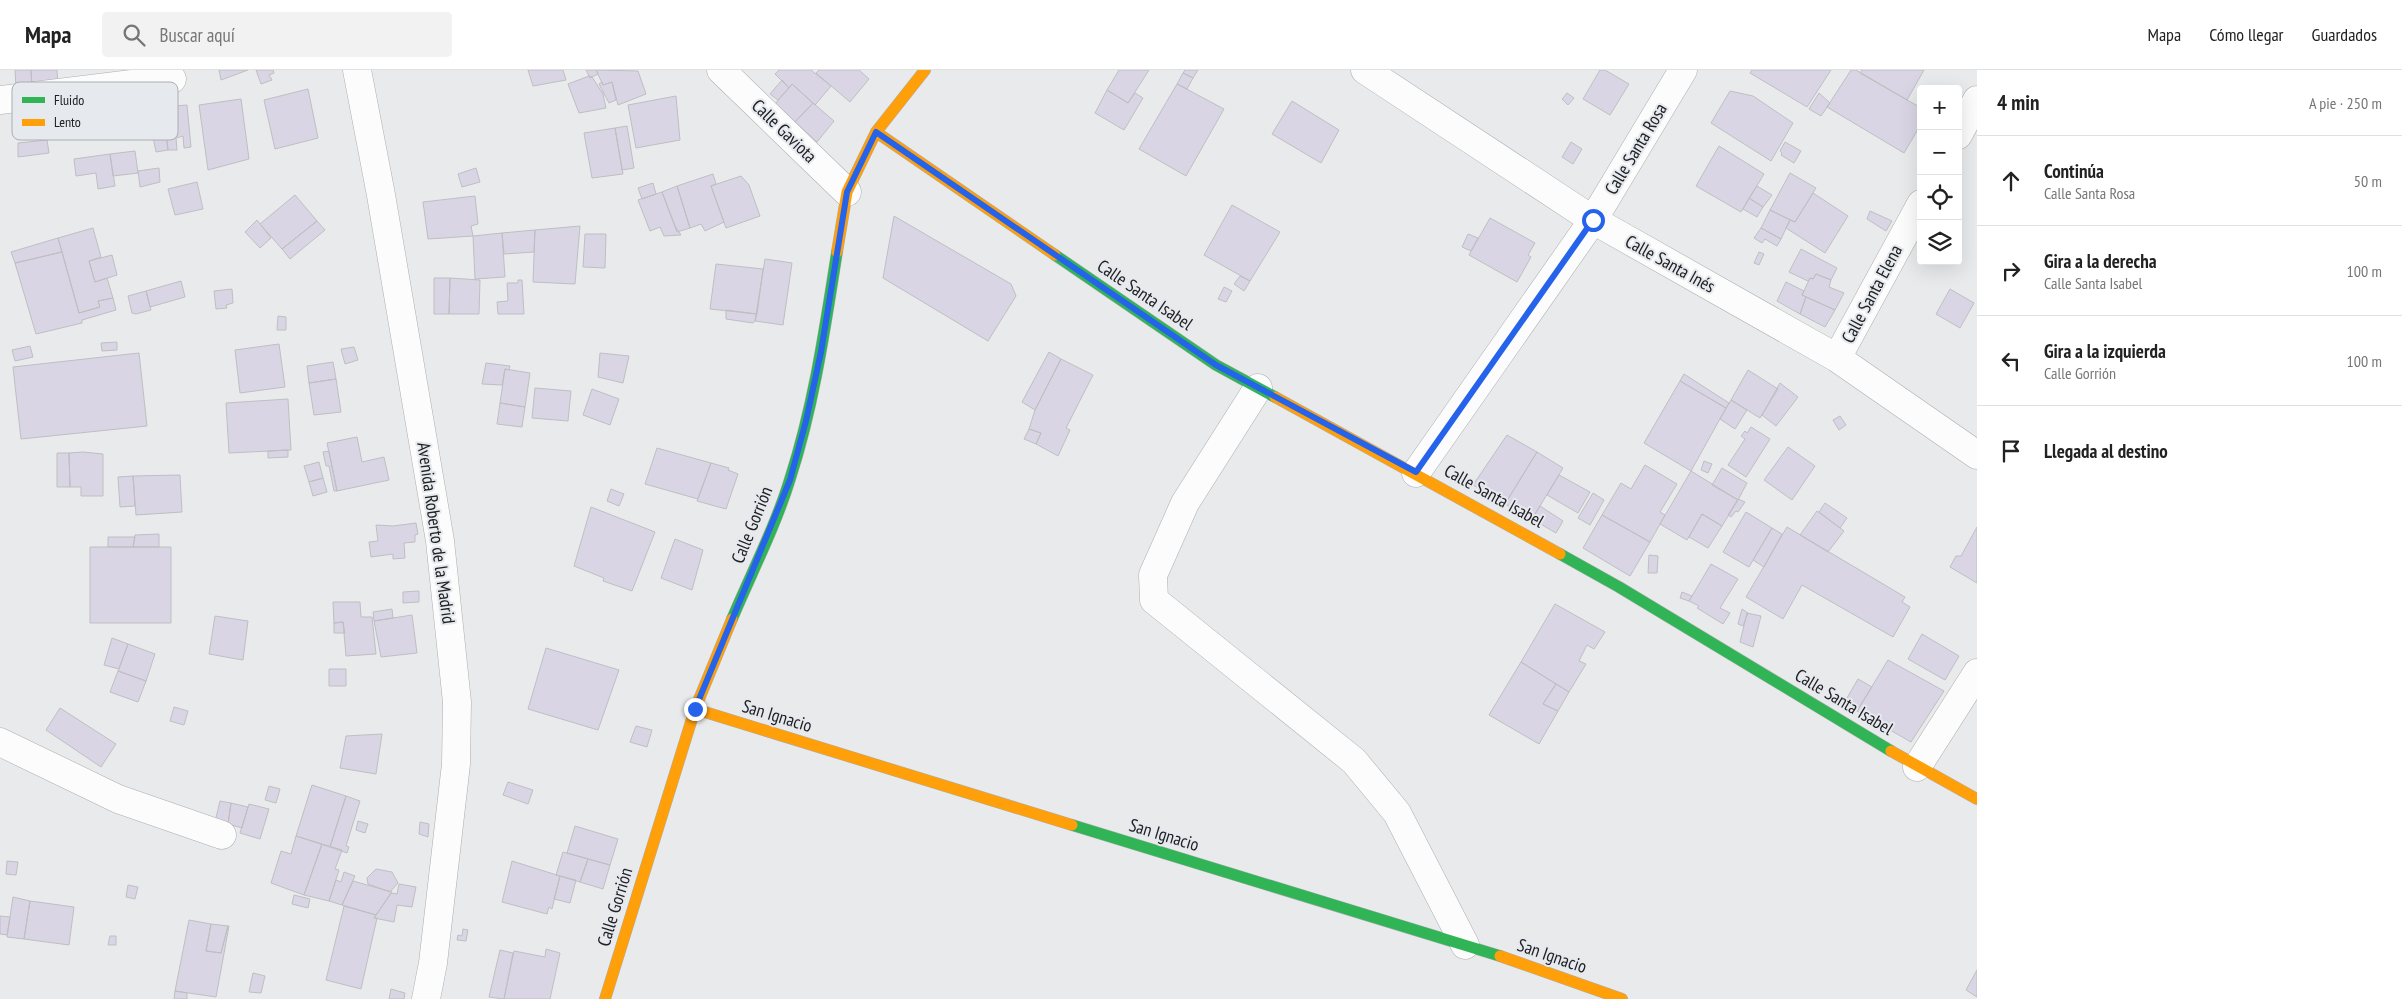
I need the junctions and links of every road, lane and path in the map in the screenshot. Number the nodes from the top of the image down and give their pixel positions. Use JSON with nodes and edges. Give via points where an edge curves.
{"nodes":[{"id":1,"x":357,"y":70,"type":"edge"},
{"id":2,"x":721,"y":70,"type":"edge"},
{"id":3,"x":924,"y":70,"type":"edge"},
{"id":4,"x":1365,"y":70,"type":"edge"},
{"id":5,"x":1683,"y":70,"type":"edge"},
{"id":6,"x":172,"y":79,"type":"dead end"},
{"id":7,"x":147,"y":82,"type":"edge"},
{"id":8,"x":1977,"y":100,"type":"edge"},
{"id":9,"x":1961,"y":130,"type":"edge"},
{"id":10,"x":876,"y":132,"type":"junction"},
{"id":11,"x":847,"y":192,"type":"junction"},
{"id":12,"x":1917,"y":211,"type":"edge"},
{"id":13,"x":1593,"y":220,"type":"junction"},
{"id":14,"x":1838,"y":358,"type":"junction"},
{"id":15,"x":1258,"y":388,"type":"junction"},
{"id":16,"x":1977,"y":455,"type":"edge"},
{"id":17,"x":1416,"y":472,"type":"junction"},
{"id":18,"x":1977,"y":673,"type":"edge"},
{"id":19,"x":695,"y":709,"type":"junction"},
{"id":20,"x":0,"y":742,"type":"edge"},
{"id":21,"x":1917,"y":767,"type":"junction"},
{"id":22,"x":1977,"y":799,"type":"edge"},
{"id":23,"x":222,"y":835,"type":"dead end"},
{"id":24,"x":1464,"y":945,"type":"junction"},
{"id":25,"x":426,"y":999,"type":"edge"},
{"id":26,"x":605,"y":999,"type":"edge"},
{"id":27,"x":1622,"y":999,"type":"edge"}],
"edges":[{"from":1,"to":25,"type":"street","name":"Avenida Roberto de la Madrid","via":[[440,541],[457,702],[456,764]]},
{"from":2,"to":11,"type":"street","name":"Calle Gaviota"},
{"from":3,"to":10,"type":"street","name":"Calle Gorrión"},
{"from":4,"to":13,"type":"street","name":"Calle Santa Inés"},
{"from":5,"to":13,"type":"street","name":"Calle Santa Rosa"},
{"from":6,"to":7,"type":"street"},
{"from":8,"to":9,"type":"street"},
{"from":10,"to":11,"type":"street","name":"Calle Gorrión"},
{"from":10,"to":15,"type":"street","name":"Calle Santa Isabel","via":[[1216,365]]},
{"from":11,"to":19,"type":"street","name":"Calle Gorrión","via":[[821,352],[790,480]]},
{"from":12,"to":14,"type":"street","name":"Calle Santa Elena"},
{"from":13,"to":14,"type":"street","name":"Calle Santa Inés"},
{"from":13,"to":17,"type":"street","name":"Calle Santa Rosa"},
{"from":14,"to":16,"type":"street","name":"Calle Santa Inés"},
{"from":15,"to":17,"type":"street","name":"Calle Santa Isabel"},
{"from":15,"to":24,"type":"street","via":[[1185,503],[1153,575],[1154,600],[1354,761],[1397,813]]},
{"from":17,"to":21,"type":"street","name":"Calle Santa Isabel","via":[[1620,587]]},
{"from":18,"to":21,"type":"street"},
{"from":19,"to":24,"type":"street","name":"San Ignacio"},
{"from":19,"to":26,"type":"street","name":"Calle Gorrión"},
{"from":20,"to":23,"type":"street","via":[[118,799]]},
{"from":21,"to":22,"type":"street","name":"Calle Santa Isabel"},
{"from":24,"to":27,"type":"street","name":"San Ignacio"}]}
